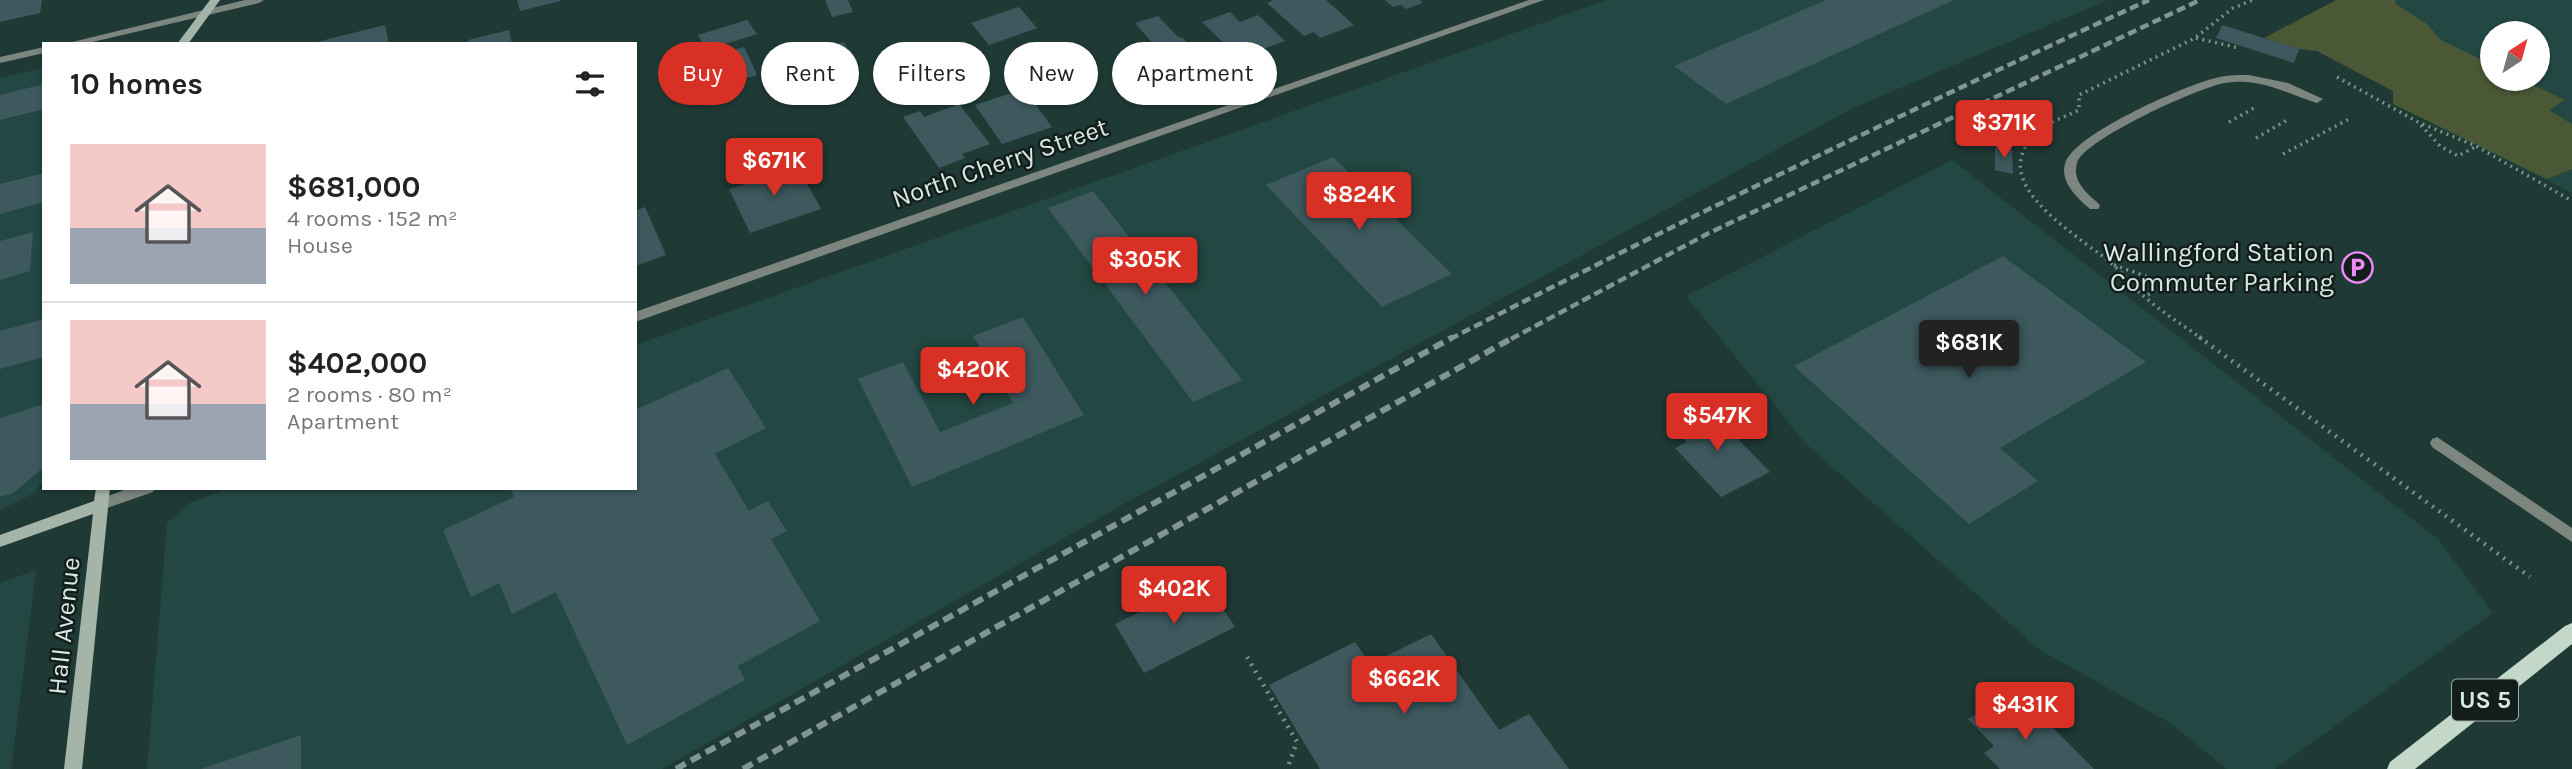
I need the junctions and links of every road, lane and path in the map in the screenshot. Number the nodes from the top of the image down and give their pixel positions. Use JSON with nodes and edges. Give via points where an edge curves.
{"nodes":[{"id":1,"x":215,"y":0,"type":"edge"},
{"id":2,"x":259,"y":0,"type":"edge"},
{"id":3,"x":1539,"y":0,"type":"edge"},
{"id":4,"x":2253,"y":0,"type":"edge"},
{"id":5,"x":205,"y":13,"type":"junction"},
{"id":6,"x":2195,"y":38,"type":"junction"},
{"id":7,"x":78,"y":42,"type":"edge"},
{"id":8,"x":183,"y":42,"type":"edge"},
{"id":9,"x":2245,"y":49,"type":"dead end"},
{"id":10,"x":42,"y":50,"type":"edge"},
{"id":11,"x":0,"y":60,"type":"edge"},
{"id":12,"x":2327,"y":72,"type":"dead end"},
{"id":13,"x":2317,"y":99,"type":"dead end"},
{"id":14,"x":2258,"y":107,"type":"dead end"},
{"id":15,"x":2293,"y":117,"type":"dead end"},
{"id":16,"x":2351,"y":118,"type":"dead end"},
{"id":17,"x":2229,"y":121,"type":"dead end"},
{"id":18,"x":2418,"y":122,"type":"junction"},
{"id":19,"x":2256,"y":138,"type":"dead end"},
{"id":20,"x":2476,"y":146,"type":"junction"},
{"id":21,"x":2283,"y":154,"type":"dead end"},
{"id":22,"x":2572,"y":201,"type":"edge"},
{"id":23,"x":2094,"y":206,"type":"dead end"},
{"id":24,"x":2113,"y":265,"type":"junction"},
{"id":25,"x":2144,"y":297,"type":"junction"},
{"id":26,"x":637,"y":316,"type":"edge"},
{"id":27,"x":2437,"y":443,"type":"dead end"},
{"id":28,"x":136,"y":490,"type":"edge"},
{"id":29,"x":102,"y":496,"type":"edge"},
{"id":30,"x":2572,"y":536,"type":"edge"},
{"id":31,"x":0,"y":541,"type":"edge"},
{"id":32,"x":2530,"y":578,"type":"dead end"},
{"id":33,"x":2572,"y":632,"type":"edge"},
{"id":34,"x":1247,"y":657,"type":"dead end"},
{"id":35,"x":74,"y":769,"type":"edge"},
{"id":36,"x":1287,"y":769,"type":"edge"},
{"id":37,"x":2398,"y":769,"type":"edge"}],
"edges":[{"from":1,"to":5,"type":"main road"},
{"from":2,"to":5,"type":"street"},
{"from":3,"to":26,"type":"street","name":"North Cherry Street"},
{"from":4,"to":6,"type":"path","via":[[2215,20]]},
{"from":5,"to":7,"type":"street"},
{"from":5,"to":8,"type":"main road"},
{"from":6,"to":9,"type":"path"},
{"from":6,"to":24,"type":"path","via":[[2079,95],[2079,110],[2037,131],[2022,152],[2025,184],[2040,205]]},
{"from":10,"to":11,"type":"street"},
{"from":12,"to":18,"type":"path"},
{"from":13,"to":23,"type":"street","via":[[2260,79],[2226,78],[2199,86],[2079,150],[2070,173],[2077,190]]},
{"from":14,"to":17,"type":"path"},
{"from":15,"to":19,"type":"path"},
{"from":16,"to":21,"type":"path"},
{"from":18,"to":20,"type":"path"},
{"from":18,"to":20,"type":"path","via":[[2440,146],[2458,156]]},
{"from":20,"to":22,"type":"path"},
{"from":24,"to":25,"type":"path"},
{"from":24,"to":25,"type":"path","via":[[2168,284]]},
{"from":25,"to":32,"type":"path"},
{"from":27,"to":30,"type":"street"},
{"from":28,"to":29,"type":"street"},
{"from":29,"to":31,"type":"main road"},
{"from":29,"to":35,"type":"main road","name":"Hall Avenue"},
{"from":33,"to":37,"type":"main road","number":"US 5"},
{"from":34,"to":36,"type":"path","via":[[1297,742]]}]}
